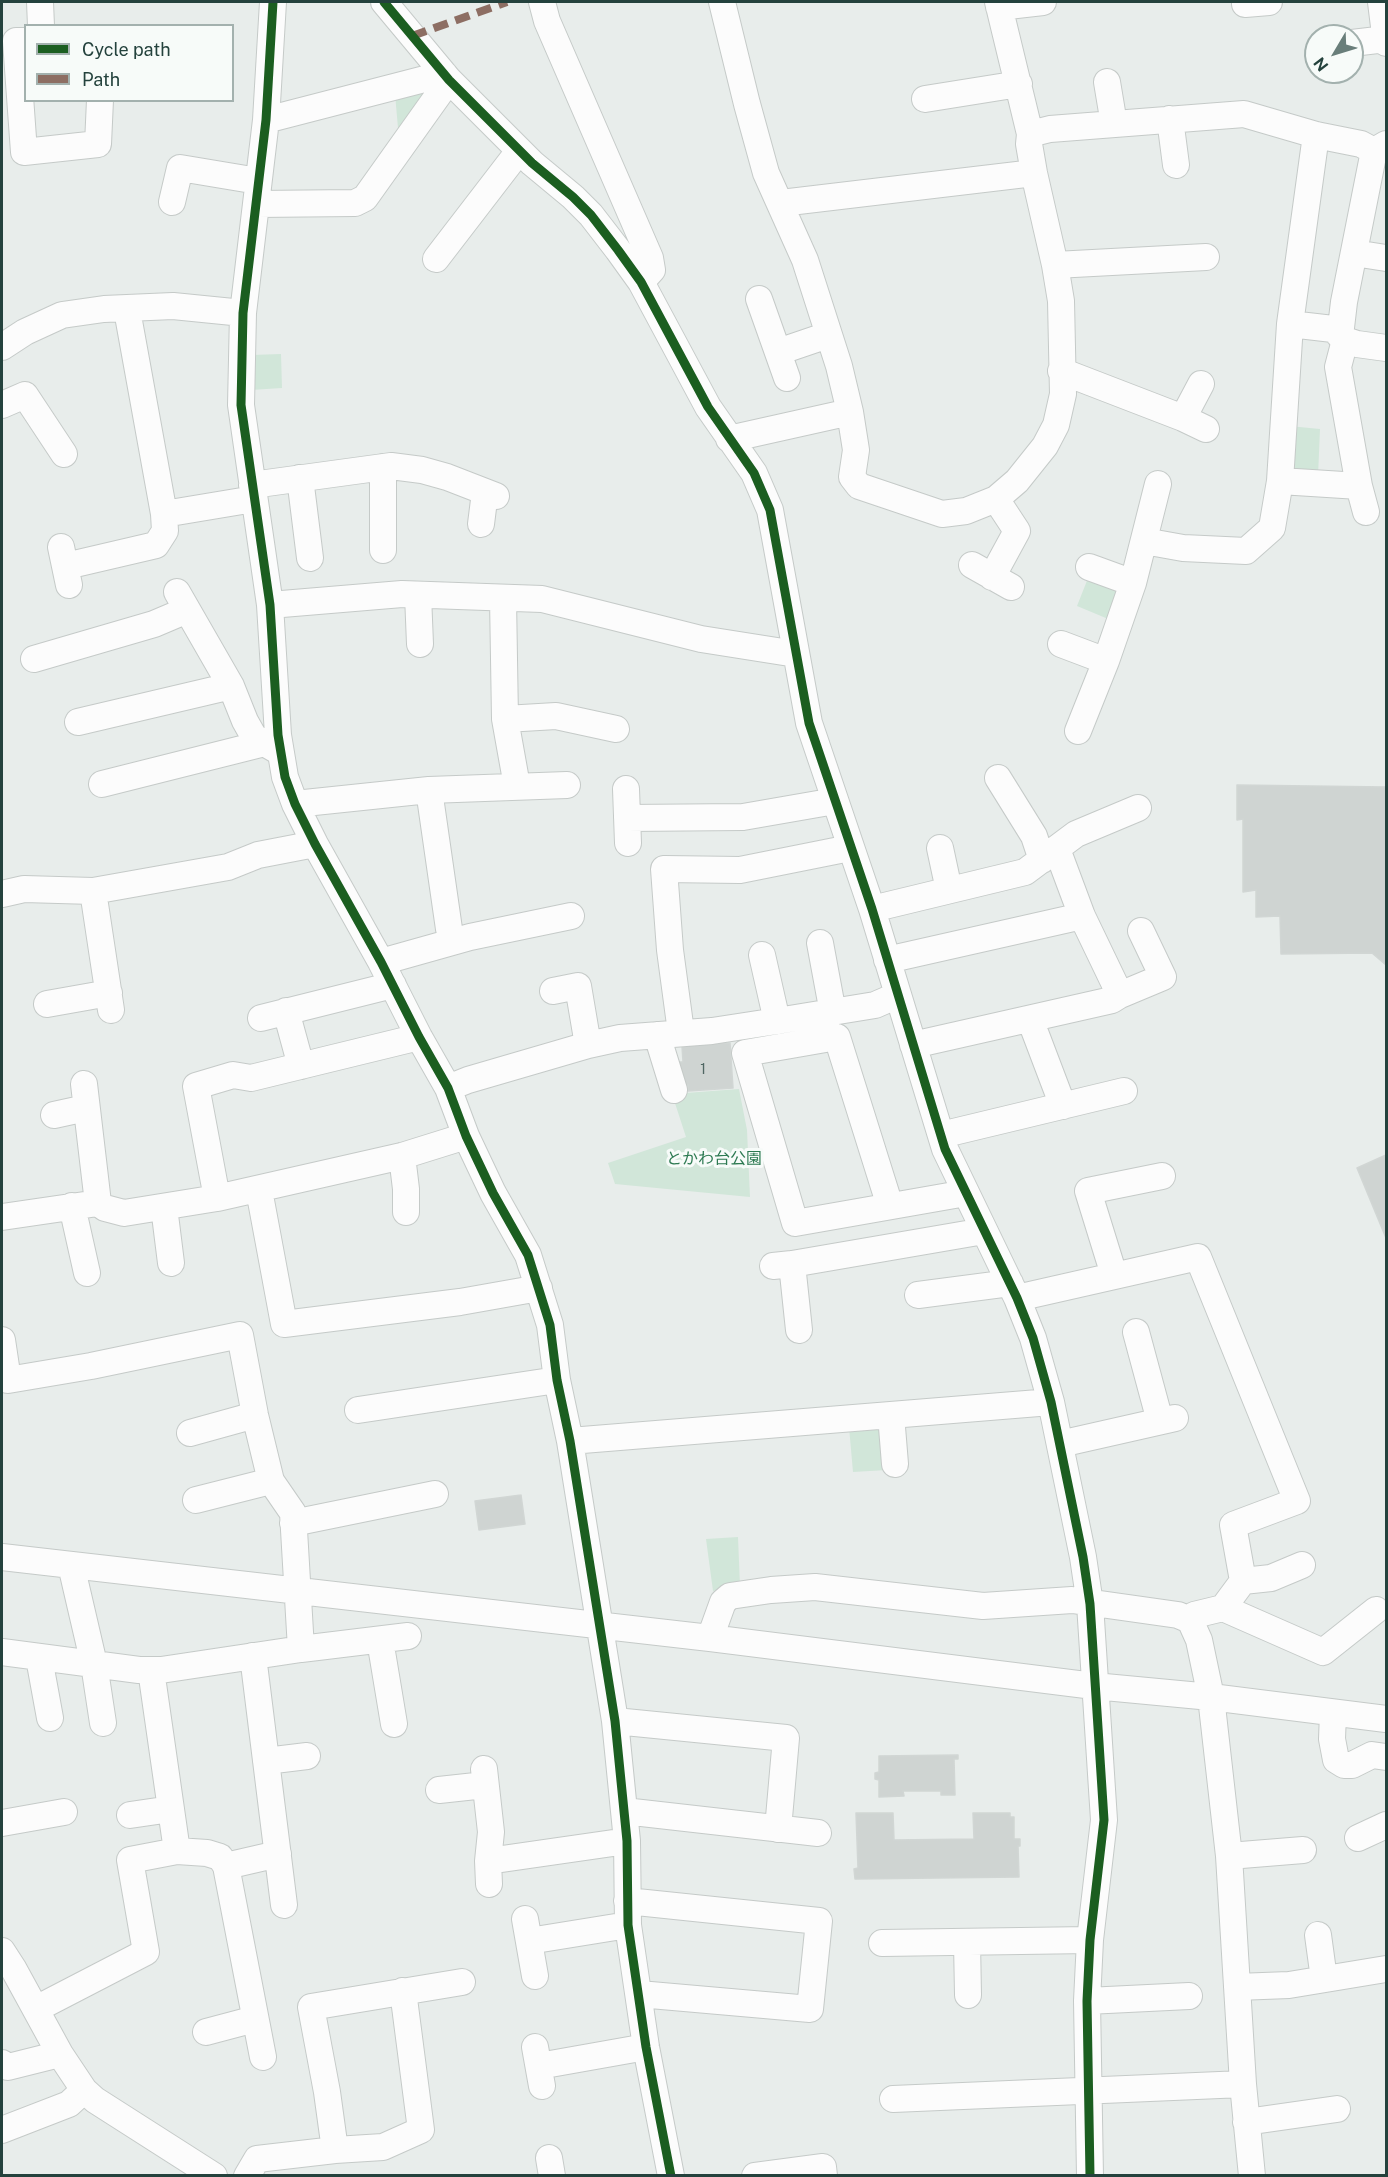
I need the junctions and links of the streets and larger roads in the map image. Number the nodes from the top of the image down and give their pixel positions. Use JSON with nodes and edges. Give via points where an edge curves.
{"nodes":[{"id":1,"x":40,"y":2,"type":"edge"},
{"id":2,"x":273,"y":2,"type":"edge"},
{"id":3,"x":384,"y":2,"type":"edge"},
{"id":4,"x":542,"y":2,"type":"edge"},
{"id":5,"x":722,"y":2,"type":"edge"},
{"id":6,"x":1043,"y":2,"type":"edge"},
{"id":7,"x":1381,"y":2,"type":"edge"},
{"id":8,"x":999,"y":4,"type":"edge"},
{"id":9,"x":41,"y":24,"type":"edge"},
{"id":10,"x":24,"y":41,"type":"edge"},
{"id":11,"x":1386,"y":41,"type":"edge"},
{"id":12,"x":1364,"y":42,"type":"edge"},
{"id":13,"x":447,"y":77,"type":"junction"},
{"id":14,"x":1107,"y":82,"type":"dead end"},
{"id":15,"x":1019,"y":84,"type":"junction"},
{"id":16,"x":925,"y":99,"type":"dead end"},
{"id":17,"x":100,"y":102,"type":"edge"},
{"id":18,"x":1170,"y":119,"type":"junction"},
{"id":19,"x":266,"y":120,"type":"junction"},
{"id":20,"x":1114,"y":124,"type":"junction"},
{"id":21,"x":1030,"y":134,"type":"junction"},
{"id":22,"x":1316,"y":135,"type":"junction"},
{"id":23,"x":1380,"y":147,"type":"edge"},
{"id":24,"x":519,"y":151,"type":"junction"},
{"id":25,"x":1176,"y":165,"type":"dead end"},
{"id":26,"x":1034,"y":173,"type":"junction"},
{"id":27,"x":257,"y":193,"type":"junction"},
{"id":28,"x":172,"y":202,"type":"dead end"},
{"id":29,"x":781,"y":203,"type":"junction"},
{"id":30,"x":1354,"y":253,"type":"junction"},
{"id":31,"x":1386,"y":258,"type":"edge"},
{"id":32,"x":436,"y":259,"type":"dead end"},
{"id":33,"x":1196,"y":264,"type":"dead end"},
{"id":34,"x":1056,"y":265,"type":"junction"},
{"id":35,"x":641,"y":282,"type":"junction"},
{"id":36,"x":759,"y":299,"type":"dead end"},
{"id":37,"x":127,"y":310,"type":"junction"},
{"id":38,"x":243,"y":313,"type":"junction"},
{"id":39,"x":1290,"y":324,"type":"junction"},
{"id":40,"x":828,"y":335,"type":"junction"},
{"id":41,"x":1342,"y":338,"type":"junction"},
{"id":42,"x":2,"y":347,"type":"edge"},
{"id":43,"x":1386,"y":348,"type":"edge"},
{"id":44,"x":778,"y":352,"type":"junction"},
{"id":45,"x":1061,"y":371,"type":"junction"},
{"id":46,"x":787,"y":378,"type":"dead end"},
{"id":47,"x":1201,"y":384,"type":"dead end"},
{"id":48,"x":2,"y":405,"type":"edge"},
{"id":49,"x":850,"y":412,"type":"junction"},
{"id":50,"x":1183,"y":418,"type":"junction"},
{"id":51,"x":1206,"y":429,"type":"dead end"},
{"id":52,"x":729,"y":439,"type":"junction"},
{"id":53,"x":64,"y":454,"type":"dead end"},
{"id":54,"x":383,"y":467,"type":"junction"},
{"id":55,"x":300,"y":478,"type":"junction"},
{"id":56,"x":1280,"y":481,"type":"junction"},
{"id":57,"x":1158,"y":484,"type":"dead end"},
{"id":58,"x":1359,"y":486,"type":"junction"},
{"id":59,"x":253,"y":492,"type":"junction"},
{"id":60,"x":996,"y":500,"type":"junction"},
{"id":61,"x":1366,"y":512,"type":"dead end"},
{"id":62,"x":164,"y":514,"type":"junction"},
{"id":63,"x":481,"y":524,"type":"dead end"},
{"id":64,"x":1144,"y":541,"type":"junction"},
{"id":65,"x":383,"y":550,"type":"dead end"},
{"id":66,"x":310,"y":558,"type":"dead end"},
{"id":67,"x":66,"y":566,"type":"dead end"},
{"id":68,"x":1089,"y":567,"type":"dead end"},
{"id":69,"x":992,"y":576,"type":"dead end"},
{"id":70,"x":1133,"y":583,"type":"junction"},
{"id":71,"x":418,"y":595,"type":"junction"},
{"id":72,"x":503,"y":598,"type":"junction"},
{"id":73,"x":270,"y":605,"type":"junction"},
{"id":74,"x":420,"y":644,"type":"dead end"},
{"id":75,"x":1061,"y":644,"type":"dead end"},
{"id":76,"x":796,"y":654,"type":"junction"},
{"id":77,"x":34,"y":658,"type":"dead end"},
{"id":78,"x":1106,"y":661,"type":"junction"},
{"id":79,"x":231,"y":686,"type":"junction"},
{"id":80,"x":505,"y":719,"type":"junction"},
{"id":81,"x":78,"y":722,"type":"dead end"},
{"id":82,"x":616,"y":729,"type":"dead end"},
{"id":83,"x":1078,"y":730,"type":"dead end"},
{"id":84,"x":272,"y":747,"type":"junction"},
{"id":85,"x":998,"y":778,"type":"dead end"},
{"id":86,"x":102,"y":784,"type":"dead end"},
{"id":87,"x":567,"y":785,"type":"dead end"},
{"id":88,"x":517,"y":786,"type":"junction"},
{"id":89,"x":626,"y":789,"type":"dead end"},
{"id":90,"x":429,"y":790,"type":"junction"},
{"id":91,"x":835,"y":801,"type":"junction"},
{"id":92,"x":295,"y":804,"type":"junction"},
{"id":93,"x":1138,"y":808,"type":"dead end"},
{"id":94,"x":315,"y":844,"type":"junction"},
{"id":95,"x":850,"y":848,"type":"junction"},
{"id":96,"x":940,"y":848,"type":"dead end"},
{"id":97,"x":1050,"y":854,"type":"junction"},
{"id":98,"x":949,"y":890,"type":"junction"},
{"id":99,"x":93,"y":891,"type":"junction"},
{"id":100,"x":2,"y":894,"type":"edge"},
{"id":101,"x":872,"y":909,"type":"junction"},
{"id":102,"x":571,"y":916,"type":"dead end"},
{"id":103,"x":1082,"y":916,"type":"junction"},
{"id":104,"x":449,"y":929,"type":"dead end"},
{"id":105,"x":1141,"y":931,"type":"dead end"},
{"id":106,"x":819,"y":943,"type":"dead end"},
{"id":107,"x":762,"y":955,"type":"dead end"},
{"id":108,"x":887,"y":960,"type":"junction"},
{"id":109,"x":381,"y":962,"type":"junction"},
{"id":110,"x":393,"y":985,"type":"junction"},
{"id":111,"x":553,"y":991,"type":"dead end"},
{"id":112,"x":1120,"y":994,"type":"junction"},
{"id":113,"x":898,"y":995,"type":"junction"},
{"id":114,"x":47,"y":1004,"type":"dead end"},
{"id":115,"x":286,"y":1011,"type":"junction"},
{"id":116,"x":833,"y":1013,"type":"junction"},
{"id":117,"x":261,"y":1018,"type":"dead end"},
{"id":118,"x":1030,"y":1019,"type":"junction"},
{"id":119,"x":777,"y":1022,"type":"junction"},
{"id":120,"x":669,"y":1033,"type":"junction"},
{"id":121,"x":418,"y":1037,"type":"junction"},
{"id":122,"x":588,"y":1045,"type":"junction"},
{"id":123,"x":913,"y":1045,"type":"junction"},
{"id":124,"x":301,"y":1066,"type":"junction"},
{"id":125,"x":448,"y":1088,"type":"junction"},
{"id":126,"x":675,"y":1090,"type":"dead end"},
{"id":127,"x":1124,"y":1091,"type":"dead end"},
{"id":128,"x":1063,"y":1106,"type":"junction"},
{"id":129,"x":54,"y":1115,"type":"dead end"},
{"id":130,"x":941,"y":1135,"type":"junction"},
{"id":131,"x":466,"y":1136,"type":"junction"},
{"id":132,"x":402,"y":1156,"type":"junction"},
{"id":133,"x":1162,"y":1176,"type":"dead end"},
{"id":134,"x":259,"y":1190,"type":"junction"},
{"id":135,"x":966,"y":1193,"type":"junction"},
{"id":136,"x":217,"y":1198,"type":"junction"},
{"id":137,"x":98,"y":1203,"type":"junction"},
{"id":138,"x":72,"y":1206,"type":"junction"},
{"id":139,"x":890,"y":1206,"type":"dead end"},
{"id":140,"x":164,"y":1207,"type":"junction"},
{"id":141,"x":406,"y":1212,"type":"dead end"},
{"id":142,"x":2,"y":1217,"type":"edge"},
{"id":143,"x":984,"y":1231,"type":"junction"},
{"id":144,"x":171,"y":1263,"type":"dead end"},
{"id":145,"x":87,"y":1273,"type":"dead end"},
{"id":146,"x":1114,"y":1275,"type":"junction"},
{"id":147,"x":539,"y":1287,"type":"junction"},
{"id":148,"x":1013,"y":1291,"type":"junction"},
{"id":149,"x":918,"y":1295,"type":"dead end"},
{"id":150,"x":799,"y":1330,"type":"dead end"},
{"id":151,"x":2,"y":1332,"type":"edge"},
{"id":152,"x":1145,"y":1344,"type":"dead end"},
{"id":153,"x":557,"y":1380,"type":"junction"},
{"id":154,"x":1051,"y":1402,"type":"junction"},
{"id":155,"x":358,"y":1410,"type":"dead end"},
{"id":156,"x":255,"y":1415,"type":"junction"},
{"id":157,"x":891,"y":1415,"type":"junction"},
{"id":158,"x":190,"y":1432,"type":"dead end"},
{"id":159,"x":570,"y":1441,"type":"junction"},
{"id":160,"x":1060,"y":1444,"type":"junction"},
{"id":161,"x":895,"y":1464,"type":"dead end"},
{"id":162,"x":271,"y":1480,"type":"junction"},
{"id":163,"x":435,"y":1494,"type":"dead end"},
{"id":164,"x":196,"y":1500,"type":"dead end"},
{"id":165,"x":293,"y":1523,"type":"junction"},
{"id":166,"x":2,"y":1557,"type":"edge"},
{"id":167,"x":71,"y":1565,"type":"junction"},
{"id":168,"x":1302,"y":1565,"type":"dead end"},
{"id":169,"x":1243,"y":1581,"type":"junction"},
{"id":170,"x":298,"y":1591,"type":"junction"},
{"id":171,"x":1090,"y":1604,"type":"junction"},
{"id":172,"x":1223,"y":1608,"type":"junction"},
{"id":173,"x":1376,"y":1610,"type":"dead end"},
{"id":174,"x":1190,"y":1620,"type":"junction"},
{"id":175,"x":601,"y":1626,"type":"junction"},
{"id":176,"x":408,"y":1636,"type":"dead end"},
{"id":177,"x":710,"y":1638,"type":"junction"},
{"id":178,"x":380,"y":1640,"type":"junction"},
{"id":179,"x":301,"y":1648,"type":"junction"},
{"id":180,"x":2,"y":1652,"type":"edge"},
{"id":181,"x":253,"y":1656,"type":"junction"},
{"id":182,"x":39,"y":1658,"type":"junction"},
{"id":183,"x":94,"y":1664,"type":"junction"},
{"id":184,"x":151,"y":1670,"type":"junction"},
{"id":185,"x":1094,"y":1686,"type":"junction"},
{"id":186,"x":1211,"y":1697,"type":"junction"},
{"id":187,"x":1333,"y":1713,"type":"junction"},
{"id":188,"x":50,"y":1718,"type":"dead end"},
{"id":189,"x":1386,"y":1719,"type":"edge"},
{"id":190,"x":615,"y":1721,"type":"junction"},
{"id":191,"x":103,"y":1723,"type":"dead end"},
{"id":192,"x":394,"y":1724,"type":"dead end"},
{"id":193,"x":307,"y":1756,"type":"dead end"},
{"id":194,"x":1386,"y":1757,"type":"edge"},
{"id":195,"x":267,"y":1761,"type":"junction"},
{"id":196,"x":439,"y":1790,"type":"dead end"},
{"id":197,"x":171,"y":1809,"type":"junction"},
{"id":198,"x":624,"y":1811,"type":"junction"},
{"id":199,"x":64,"y":1812,"type":"dead end"},
{"id":200,"x":130,"y":1815,"type":"dead end"},
{"id":201,"x":2,"y":1824,"type":"edge"},
{"id":202,"x":1386,"y":1825,"type":"edge"},
{"id":203,"x":778,"y":1829,"type":"junction"},
{"id":204,"x":818,"y":1833,"type":"dead end"},
{"id":205,"x":1358,"y":1838,"type":"dead end"},
{"id":206,"x":627,"y":1841,"type":"junction"},
{"id":207,"x":1303,"y":1850,"type":"dead end"},
{"id":208,"x":177,"y":1851,"type":"junction"},
{"id":209,"x":278,"y":1854,"type":"junction"},
{"id":210,"x":1229,"y":1856,"type":"junction"},
{"id":211,"x":226,"y":1866,"type":"junction"},
{"id":212,"x":284,"y":1905,"type":"dead end"},
{"id":213,"x":628,"y":1913,"type":"junction"},
{"id":214,"x":1318,"y":1935,"type":"dead end"},
{"id":215,"x":1090,"y":1940,"type":"junction"},
{"id":216,"x":967,"y":1942,"type":"junction"},
{"id":217,"x":882,"y":1943,"type":"dead end"},
{"id":218,"x":2,"y":1951,"type":"edge"},
{"id":219,"x":1386,"y":1969,"type":"edge"},
{"id":220,"x":535,"y":1977,"type":"dead end"},
{"id":221,"x":1324,"y":1979,"type":"junction"},
{"id":222,"x":462,"y":1982,"type":"dead end"},
{"id":223,"x":1237,"y":1987,"type":"junction"},
{"id":224,"x":403,"y":1991,"type":"junction"},
{"id":225,"x":639,"y":1994,"type":"junction"},
{"id":226,"x":968,"y":1995,"type":"dead end"},
{"id":227,"x":1189,"y":1996,"type":"dead end"},
{"id":228,"x":1087,"y":2001,"type":"junction"},
{"id":229,"x":36,"y":2009,"type":"junction"},
{"id":230,"x":255,"y":2019,"type":"junction"},
{"id":231,"x":206,"y":2032,"type":"dead end"},
{"id":232,"x":646,"y":2047,"type":"junction"},
{"id":233,"x":60,"y":2054,"type":"junction"},
{"id":234,"x":263,"y":2057,"type":"dead end"},
{"id":235,"x":2,"y":2063,"type":"edge"},
{"id":236,"x":539,"y":2066,"type":"dead end"},
{"id":237,"x":1243,"y":2084,"type":"junction"},
{"id":238,"x":84,"y":2090,"type":"junction"},
{"id":239,"x":1088,"y":2092,"type":"junction"},
{"id":240,"x":893,"y":2098,"type":"dead end"},
{"id":241,"x":1337,"y":2109,"type":"dead end"},
{"id":242,"x":1246,"y":2122,"type":"junction"},
{"id":243,"x":2,"y":2130,"type":"edge"},
{"id":244,"x":335,"y":2150,"type":"junction"},
{"id":245,"x":214,"y":2175,"type":"edge"},
{"id":246,"x":247,"y":2175,"type":"edge"},
{"id":247,"x":671,"y":2175,"type":"edge"},
{"id":248,"x":755,"y":2175,"type":"edge"},
{"id":249,"x":824,"y":2175,"type":"edge"},
{"id":250,"x":1090,"y":2175,"type":"edge"},
{"id":251,"x":1252,"y":2175,"type":"edge"}],
"edges":[{"from":1,"to":9,"type":"street"},
{"from":2,"to":19,"type":"street"},
{"from":3,"to":13,"type":"street"},
{"from":4,"to":35,"type":"street","via":[[546,21],[650,258],[652,270]]},
{"from":5,"to":29,"type":"street","via":[[766,173]]},
{"from":6,"to":8,"type":"street"},
{"from":7,"to":11,"type":"street"},
{"from":8,"to":15,"type":"street"},
{"from":10,"to":17,"type":"street","via":[[16,41],[24,152],[98,144]]},
{"from":11,"to":12,"type":"street"},
{"from":13,"to":19,"type":"street"},
{"from":13,"to":24,"type":"street"},
{"from":13,"to":27,"type":"street","via":[[364,198],[355,203]]},
{"from":14,"to":20,"type":"street"},
{"from":15,"to":16,"type":"street"},
{"from":15,"to":21,"type":"street"},
{"from":18,"to":20,"type":"street"},
{"from":18,"to":22,"type":"street","via":[[1244,114]]},
{"from":18,"to":25,"type":"street"},
{"from":19,"to":27,"type":"street"},
{"from":20,"to":21,"type":"street"},
{"from":21,"to":26,"type":"street"},
{"from":22,"to":23,"type":"street"},
{"from":22,"to":39,"type":"street"},
{"from":23,"to":30,"type":"street"},
{"from":24,"to":32,"type":"street"},
{"from":24,"to":35,"type":"street","via":[[591,215]]},
{"from":26,"to":29,"type":"street"},
{"from":26,"to":34,"type":"street"},
{"from":27,"to":28,"type":"street","via":[[180,168]]},
{"from":27,"to":38,"type":"street"},
{"from":29,"to":40,"type":"street","via":[[805,260]]},
{"from":30,"to":31,"type":"street"},
{"from":30,"to":41,"type":"street"},
{"from":33,"to":34,"type":"street","via":[[1145,269]]},
{"from":34,"to":45,"type":"street","via":[[1061,301]]},
{"from":35,"to":52,"type":"street"},
{"from":36,"to":44,"type":"street"},
{"from":37,"to":38,"type":"street","via":[[173,306]]},
{"from":37,"to":42,"type":"street","via":[[62,315]]},
{"from":37,"to":62,"type":"street"},
{"from":38,"to":59,"type":"street","via":[[241,405]]},
{"from":39,"to":41,"type":"street","via":[[1333,329]]},
{"from":39,"to":56,"type":"street"},
{"from":40,"to":44,"type":"street"},
{"from":40,"to":49,"type":"street"},
{"from":41,"to":43,"type":"street"},
{"from":41,"to":58,"type":"street","via":[[1338,368]]},
{"from":44,"to":46,"type":"street"},
{"from":45,"to":50,"type":"street"},
{"from":45,"to":60,"type":"street","via":[[1063,394],[1046,446]]},
{"from":47,"to":50,"type":"street"},
{"from":48,"to":53,"type":"street","via":[[25,395]]},
{"from":49,"to":52,"type":"street"},
{"from":49,"to":60,"type":"street","via":[[856,450],[852,477],[859,486],[942,514],[966,511]]},
{"from":50,"to":51,"type":"street"},
{"from":52,"to":76,"type":"street","via":[[754,473],[770,510]]},
{"from":54,"to":55,"type":"street"},
{"from":54,"to":63,"type":"street","via":[[422,470],[491,494]]},
{"from":54,"to":65,"type":"street"},
{"from":55,"to":59,"type":"street"},
{"from":55,"to":66,"type":"street"},
{"from":56,"to":58,"type":"street"},
{"from":56,"to":64,"type":"street","via":[[1272,528],[1246,551],[1183,548]]},
{"from":57,"to":64,"type":"street"},
{"from":58,"to":61,"type":"street"},
{"from":59,"to":62,"type":"street"},
{"from":59,"to":73,"type":"street"},
{"from":60,"to":69,"type":"street","via":[[1017,531]]},
{"from":62,"to":67,"type":"street","via":[[165,531],[156,545]]},
{"from":64,"to":70,"type":"street"},
{"from":68,"to":70,"type":"street"},
{"from":70,"to":78,"type":"street"},
{"from":71,"to":72,"type":"street"},
{"from":71,"to":73,"type":"street"},
{"from":71,"to":74,"type":"street"},
{"from":72,"to":76,"type":"street","via":[[542,599],[701,639]]},
{"from":72,"to":80,"type":"street"},
{"from":73,"to":84,"type":"street"},
{"from":75,"to":78,"type":"street"},
{"from":76,"to":91,"type":"street","via":[[809,723]]},
{"from":77,"to":79,"type":"street","via":[[154,624],[182,601]]},
{"from":78,"to":83,"type":"street"},
{"from":79,"to":81,"type":"street"},
{"from":79,"to":84,"type":"street","via":[[254,737]]},
{"from":80,"to":82,"type":"street","via":[[556,716]]},
{"from":80,"to":88,"type":"street"},
{"from":84,"to":86,"type":"street","via":[[169,778]]},
{"from":84,"to":92,"type":"street"},
{"from":85,"to":97,"type":"street","via":[[1034,836]]},
{"from":87,"to":88,"type":"street"},
{"from":88,"to":90,"type":"street"},
{"from":89,"to":91,"type":"street","via":[[627,831]]},
{"from":90,"to":92,"type":"street"},
{"from":90,"to":104,"type":"street"},
{"from":91,"to":95,"type":"street"},
{"from":92,"to":94,"type":"street"},
{"from":93,"to":97,"type":"street","via":[[1076,834]]},
{"from":94,"to":99,"type":"street","via":[[258,855],[228,867]]},
{"from":94,"to":109,"type":"street"},
{"from":95,"to":101,"type":"street"},
{"from":95,"to":120,"type":"street","via":[[740,870],[664,869],[670,950]]},
{"from":96,"to":98,"type":"street"},
{"from":97,"to":98,"type":"street","via":[[1025,872]]},
{"from":97,"to":103,"type":"street"},
{"from":98,"to":101,"type":"street"},
{"from":99,"to":100,"type":"street","via":[[24,889]]},
{"from":99,"to":114,"type":"street","via":[[110,1001]]},
{"from":101,"to":108,"type":"street"},
{"from":102,"to":109,"type":"street","via":[[470,937]]},
{"from":103,"to":108,"type":"street"},
{"from":103,"to":112,"type":"street"},
{"from":105,"to":112,"type":"street","via":[[1168,986]]},
{"from":106,"to":116,"type":"street"},
{"from":107,"to":119,"type":"street"},
{"from":108,"to":113,"type":"street"},
{"from":109,"to":110,"type":"street"},
{"from":110,"to":115,"type":"street"},
{"from":110,"to":121,"type":"street"},
{"from":111,"to":122,"type":"street","via":[[578,986]]},
{"from":112,"to":118,"type":"street","via":[[1112,1000]]},
{"from":113,"to":116,"type":"street","via":[[875,1005]]},
{"from":113,"to":123,"type":"street"},
{"from":115,"to":117,"type":"street"},
{"from":115,"to":124,"type":"street"},
{"from":116,"to":119,"type":"street"},
{"from":118,"to":123,"type":"street"},
{"from":118,"to":128,"type":"street"},
{"from":119,"to":120,"type":"street"},
{"from":120,"to":122,"type":"street"},
{"from":120,"to":126,"type":"street"},
{"from":121,"to":124,"type":"street"},
{"from":121,"to":125,"type":"street"},
{"from":122,"to":125,"type":"street"},
{"from":123,"to":130,"type":"street"},
{"from":124,"to":136,"type":"street","via":[[251,1078],[233,1075],[196,1086]]},
{"from":125,"to":131,"type":"street"},
{"from":127,"to":128,"type":"street"},
{"from":128,"to":130,"type":"street"},
{"from":129,"to":137,"type":"street","via":[[85,1096]]},
{"from":130,"to":135,"type":"street"},
{"from":131,"to":132,"type":"street"},
{"from":131,"to":147,"type":"street","via":[[528,1255]]},
{"from":132,"to":134,"type":"street"},
{"from":132,"to":141,"type":"street"},
{"from":133,"to":146,"type":"street","via":[[1088,1191]]},
{"from":134,"to":136,"type":"street"},
{"from":134,"to":147,"type":"street","via":[[284,1324],[460,1302]]},
{"from":135,"to":139,"type":"street","via":[[795,1223],[745,1053],[837,1037]]},
{"from":135,"to":143,"type":"street"},
{"from":136,"to":140,"type":"street"},
{"from":137,"to":138,"type":"street"},
{"from":137,"to":140,"type":"street","via":[[124,1213]]},
{"from":138,"to":142,"type":"street"},
{"from":138,"to":145,"type":"street"},
{"from":140,"to":144,"type":"street"},
{"from":143,"to":148,"type":"street"},
{"from":143,"to":150,"type":"street","via":[[872,1260],[782,1265]]},
{"from":146,"to":148,"type":"street"},
{"from":146,"to":169,"type":"street","via":[[1198,1257],[1297,1501],[1233,1525]]},
{"from":147,"to":153,"type":"street","via":[[550,1325]]},
{"from":148,"to":149,"type":"street"},
{"from":148,"to":154,"type":"street","via":[[1033,1338]]},
{"from":151,"to":156,"type":"street","via":[[8,1380],[240,1335]]},
{"from":152,"to":160,"type":"street","via":[[1168,1420]]},
{"from":153,"to":155,"type":"street"},
{"from":153,"to":159,"type":"street"},
{"from":154,"to":157,"type":"street"},
{"from":154,"to":160,"type":"street"},
{"from":156,"to":158,"type":"street"},
{"from":156,"to":162,"type":"street"},
{"from":157,"to":159,"type":"street"},
{"from":157,"to":161,"type":"street"},
{"from":159,"to":175,"type":"street"},
{"from":160,"to":171,"type":"street"},
{"from":162,"to":164,"type":"street"},
{"from":162,"to":165,"type":"street","via":[[292,1513]]},
{"from":163,"to":165,"type":"street"},
{"from":165,"to":170,"type":"street"},
{"from":166,"to":167,"type":"street"},
{"from":167,"to":170,"type":"street"},
{"from":167,"to":183,"type":"street"},
{"from":168,"to":169,"type":"street","via":[[1271,1578]]},
{"from":169,"to":172,"type":"street"},
{"from":170,"to":175,"type":"street"},
{"from":170,"to":179,"type":"street"},
{"from":171,"to":174,"type":"street","via":[[1178,1615]]},
{"from":171,"to":177,"type":"street","via":[[1072,1600],[982,1606],[815,1587],[771,1590],[730,1596],[723,1602]]},
{"from":171,"to":185,"type":"street"},
{"from":172,"to":173,"type":"street","via":[[1323,1652]]},
{"from":172,"to":174,"type":"street","via":[[1194,1615]]},
{"from":174,"to":186,"type":"street","via":[[1199,1640]]},
{"from":175,"to":177,"type":"street"},
{"from":175,"to":190,"type":"street"},
{"from":176,"to":178,"type":"street"},
{"from":177,"to":185,"type":"street"},
{"from":178,"to":179,"type":"street"},
{"from":178,"to":192,"type":"street"},
{"from":179,"to":181,"type":"street"},
{"from":180,"to":182,"type":"street"},
{"from":181,"to":184,"type":"street"},
{"from":181,"to":195,"type":"street"},
{"from":182,"to":183,"type":"street"},
{"from":182,"to":188,"type":"street"},
{"from":183,"to":184,"type":"street"},
{"from":183,"to":191,"type":"street"},
{"from":184,"to":197,"type":"street","via":[[175,1783]]},
{"from":185,"to":186,"type":"street"},
{"from":185,"to":215,"type":"street","via":[[1104,1820]]},
{"from":186,"to":187,"type":"street"},
{"from":186,"to":210,"type":"street"},
{"from":187,"to":189,"type":"street"},
{"from":187,"to":194,"type":"street","via":[[1336,1760],[1352,1766],[1372,1755]]},
{"from":190,"to":198,"type":"street"},
{"from":190,"to":203,"type":"street","via":[[786,1738]]},
{"from":193,"to":195,"type":"street"},
{"from":195,"to":209,"type":"street"},
{"from":196,"to":206,"type":"street","via":[[485,1777],[491,1832],[488,1873]]},
{"from":197,"to":200,"type":"street"},
{"from":197,"to":208,"type":"street"},
{"from":198,"to":203,"type":"street"},
{"from":198,"to":206,"type":"street"},
{"from":199,"to":201,"type":"street"},
{"from":202,"to":205,"type":"street"},
{"from":203,"to":204,"type":"street"},
{"from":206,"to":213,"type":"street"},
{"from":207,"to":210,"type":"street"},
{"from":208,"to":211,"type":"street","via":[[207,1853],[220,1857]]},
{"from":208,"to":229,"type":"street","via":[[130,1860],[150,1961]]},
{"from":209,"to":211,"type":"street"},
{"from":209,"to":212,"type":"street"},
{"from":210,"to":223,"type":"street"},
{"from":211,"to":230,"type":"street"},
{"from":213,"to":220,"type":"street","via":[[527,1930]]},
{"from":213,"to":225,"type":"street"},
{"from":213,"to":225,"type":"street","via":[[819,1921],[810,2009]]},
{"from":214,"to":221,"type":"street"},
{"from":215,"to":216,"type":"street"},
{"from":215,"to":228,"type":"street"},
{"from":216,"to":217,"type":"street"},
{"from":216,"to":226,"type":"street"},
{"from":218,"to":229,"type":"street"},
{"from":219,"to":221,"type":"street"},
{"from":221,"to":223,"type":"street"},
{"from":222,"to":224,"type":"street"},
{"from":223,"to":237,"type":"street"},
{"from":224,"to":244,"type":"street","via":[[421,2130],[383,2147]]},
{"from":224,"to":244,"type":"street","via":[[311,2007]]},
{"from":225,"to":232,"type":"street"},
{"from":227,"to":228,"type":"street"},
{"from":228,"to":239,"type":"street"},
{"from":229,"to":233,"type":"street"},
{"from":230,"to":231,"type":"street"},
{"from":230,"to":234,"type":"street"},
{"from":232,"to":236,"type":"street"},
{"from":232,"to":247,"type":"street"},
{"from":233,"to":235,"type":"street","via":[[8,2067]]},
{"from":233,"to":238,"type":"street"},
{"from":237,"to":239,"type":"street"},
{"from":237,"to":242,"type":"street"},
{"from":238,"to":243,"type":"street","via":[[69,2104]]},
{"from":238,"to":245,"type":"street"},
{"from":239,"to":240,"type":"street"},
{"from":239,"to":250,"type":"street"},
{"from":241,"to":242,"type":"street"},
{"from":242,"to":251,"type":"street"},
{"from":244,"to":246,"type":"street","via":[[257,2159]]},
{"from":248,"to":249,"type":"street","via":[[823,2167]]}]}
